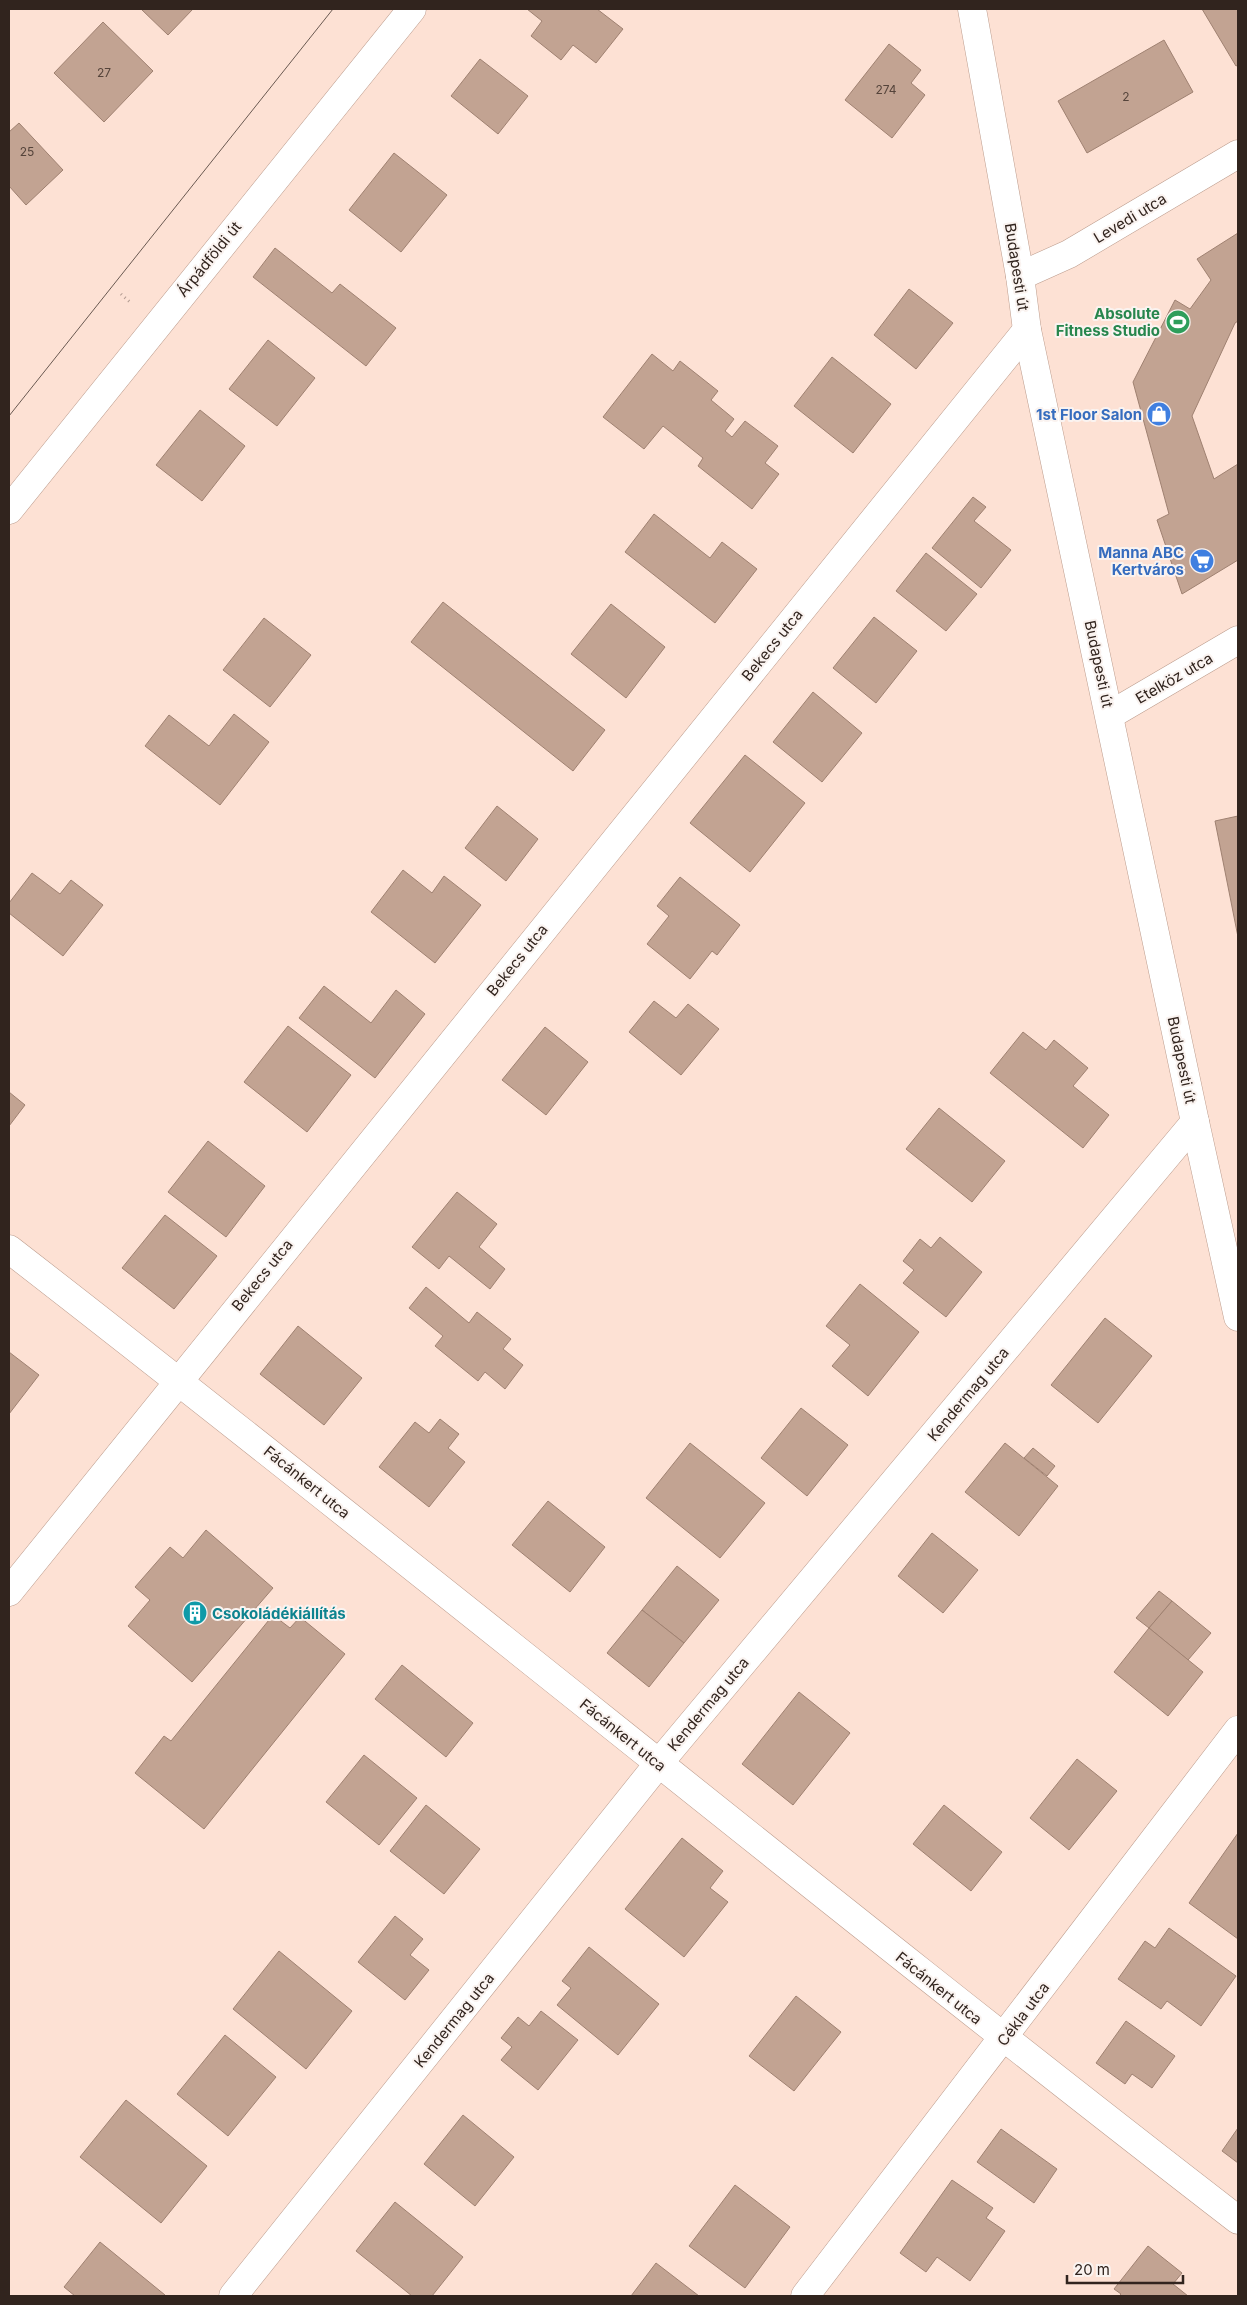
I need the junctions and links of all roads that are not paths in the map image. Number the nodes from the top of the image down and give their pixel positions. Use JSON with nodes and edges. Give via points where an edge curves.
{"nodes":[{"id":1,"x":412,"y":9,"type":"edge"},
{"id":2,"x":972,"y":9,"type":"edge"},
{"id":3,"x":1238,"y":154,"type":"edge"},
{"id":4,"x":1020,"y":276,"type":"junction"},
{"id":5,"x":1027,"y":330,"type":"junction"},
{"id":6,"x":9,"y":510,"type":"edge"},
{"id":7,"x":1238,"y":640,"type":"edge"},
{"id":8,"x":1110,"y":715,"type":"junction"},
{"id":9,"x":1195,"y":1122,"type":"junction"},
{"id":10,"x":9,"y":1249,"type":"edge"},
{"id":11,"x":1234,"y":1269,"type":"edge"},
{"id":12,"x":1238,"y":1317,"type":"edge"},
{"id":13,"x":178,"y":1380,"type":"junction"},
{"id":14,"x":9,"y":1592,"type":"edge"},
{"id":15,"x":1238,"y":1730,"type":"edge"},
{"id":16,"x":659,"y":1763,"type":"junction"},
{"id":17,"x":1004,"y":2039,"type":"junction"},
{"id":18,"x":1238,"y":2220,"type":"edge"},
{"id":19,"x":233,"y":2296,"type":"edge"},
{"id":20,"x":805,"y":2296,"type":"edge"}],
"edges":[{"from":1,"to":6,"type":"street","name":"Árpádföldi út"},
{"from":2,"to":4,"type":"street","name":"Budapesti út"},
{"from":3,"to":4,"type":"street","name":"Levedi utca","via":[[1069,254]]},
{"from":4,"to":5,"type":"street","name":"Budapesti út"},
{"from":5,"to":8,"type":"street","name":"Budapesti út"},
{"from":5,"to":13,"type":"street","name":"Bekecs utca"},
{"from":7,"to":8,"type":"street","name":"Etelköz utca"},
{"from":8,"to":9,"type":"street","name":"Budapesti út"},
{"from":9,"to":11,"type":"street","name":"Budapesti út"},
{"from":9,"to":16,"type":"street","name":"Kendermag utca"},
{"from":10,"to":13,"type":"street","name":"Fácánkert utca"},
{"from":11,"to":12,"type":"street","name":"Budapesti út"},
{"from":13,"to":14,"type":"street","name":"Bekecs utca"},
{"from":13,"to":16,"type":"street","name":"Fácánkert utca"},
{"from":15,"to":17,"type":"street","name":"Cékla utca"},
{"from":16,"to":17,"type":"street","name":"Fácánkert utca"},
{"from":16,"to":19,"type":"street","name":"Kendermag utca"},
{"from":17,"to":18,"type":"street","name":"Fácánkert utca"},
{"from":17,"to":20,"type":"street","name":"Cékla utca"}]}
